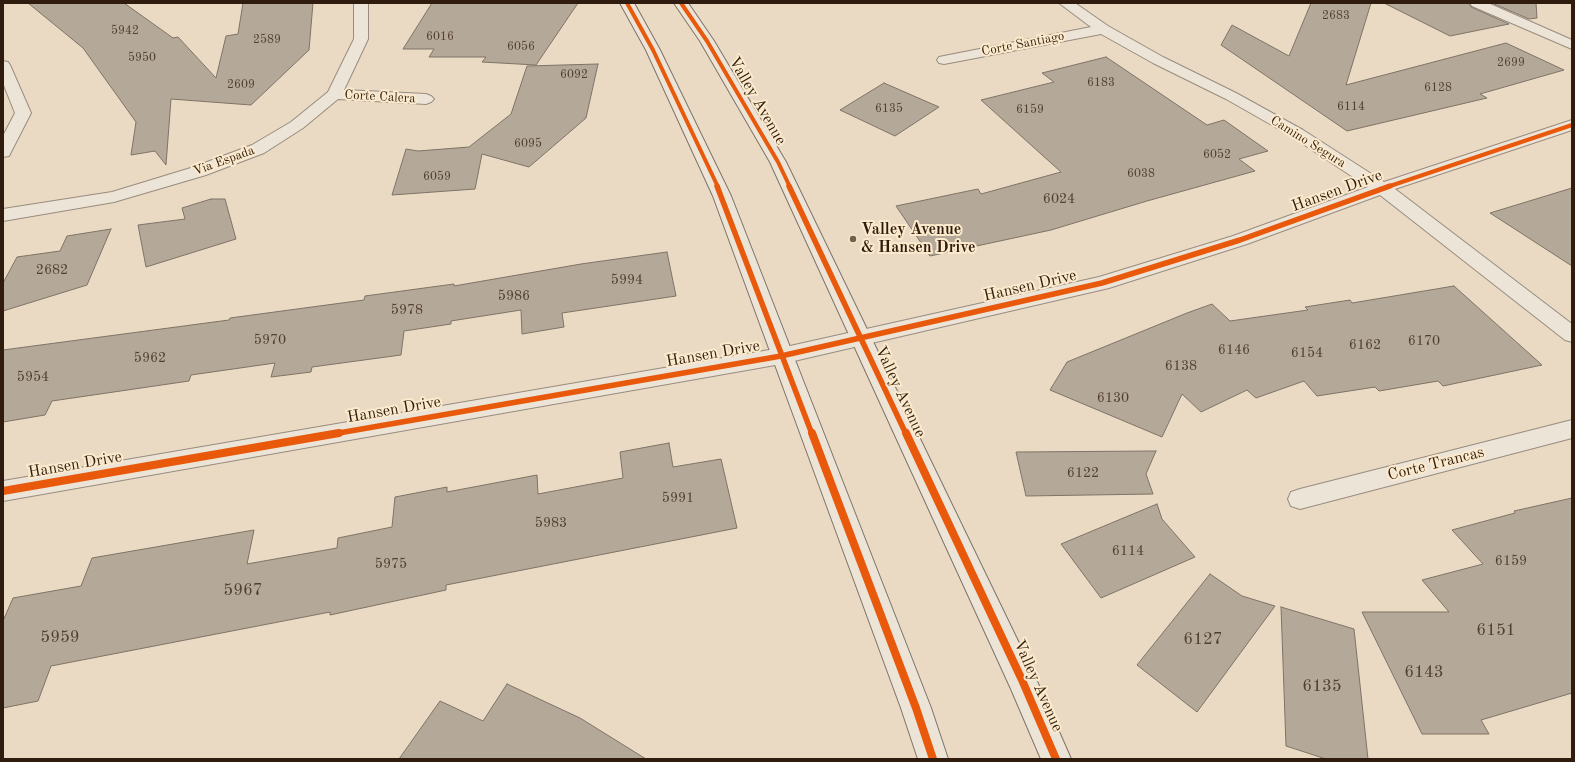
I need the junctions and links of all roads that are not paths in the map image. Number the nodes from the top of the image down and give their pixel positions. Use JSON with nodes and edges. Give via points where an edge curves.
{"nodes":[{"id":1,"x":361,"y":3,"type":"edge"},
{"id":2,"x":627,"y":3,"type":"edge"},
{"id":3,"x":681,"y":3,"type":"edge"},
{"id":4,"x":1066,"y":3,"type":"edge"},
{"id":5,"x":1477,"y":3,"type":"edge"},
{"id":6,"x":1103,"y":29,"type":"junction"},
{"id":7,"x":1572,"y":45,"type":"edge"},
{"id":8,"x":944,"y":60,"type":"dead end"},
{"id":9,"x":3,"y":65,"type":"edge"},
{"id":10,"x":334,"y":94,"type":"junction"},
{"id":11,"x":426,"y":99,"type":"dead end"},
{"id":12,"x":1572,"y":125,"type":"edge"},
{"id":13,"x":3,"y":152,"type":"edge"},
{"id":14,"x":1382,"y":188,"type":"junction"},
{"id":15,"x":3,"y":215,"type":"edge"},
{"id":16,"x":1572,"y":335,"type":"edge"},
{"id":17,"x":860,"y":338,"type":"junction"},
{"id":18,"x":781,"y":356,"type":"junction"},
{"id":19,"x":1572,"y":429,"type":"edge"},
{"id":20,"x":3,"y":491,"type":"edge"},
{"id":21,"x":1300,"y":499,"type":"dead end"},
{"id":22,"x":933,"y":759,"type":"edge"},
{"id":23,"x":1056,"y":759,"type":"edge"}],
"edges":[{"from":1,"to":10,"type":"street","name":"Via Espada","via":[[361,40]]},
{"from":2,"to":18,"type":"street","via":[[653,50],[722,196]]},
{"from":3,"to":17,"type":"street","name":"Valley Avenue","via":[[707,41],[778,162]]},
{"from":4,"to":6,"type":"street","name":"Camino Segura"},
{"from":5,"to":7,"type":"street"},
{"from":6,"to":8,"type":"street","name":"Corte Santiago"},
{"from":6,"to":14,"type":"street","name":"Camino Segura","via":[[1297,133]]},
{"from":9,"to":13,"type":"street","via":[[23,113]]},
{"from":10,"to":11,"type":"street","name":"Corte Calera"},
{"from":10,"to":15,"type":"street","name":"Via Espada","via":[[297,125],[258,149],[200,171],[114,197]]},
{"from":12,"to":14,"type":"street","name":"Hansen Drive"},
{"from":14,"to":16,"type":"street","name":"Camino Segura"},
{"from":14,"to":17,"type":"street","name":"Hansen Drive","via":[[1240,240],[1102,283]]},
{"from":17,"to":18,"type":"street","name":"Hansen Drive"},
{"from":17,"to":23,"type":"street","name":"Valley Avenue","via":[[1022,680]]},
{"from":18,"to":20,"type":"street","name":"Hansen Drive"},
{"from":18,"to":22,"type":"street","via":[[916,708]]},
{"from":19,"to":21,"type":"street","name":"Corte Trancas"}]}
